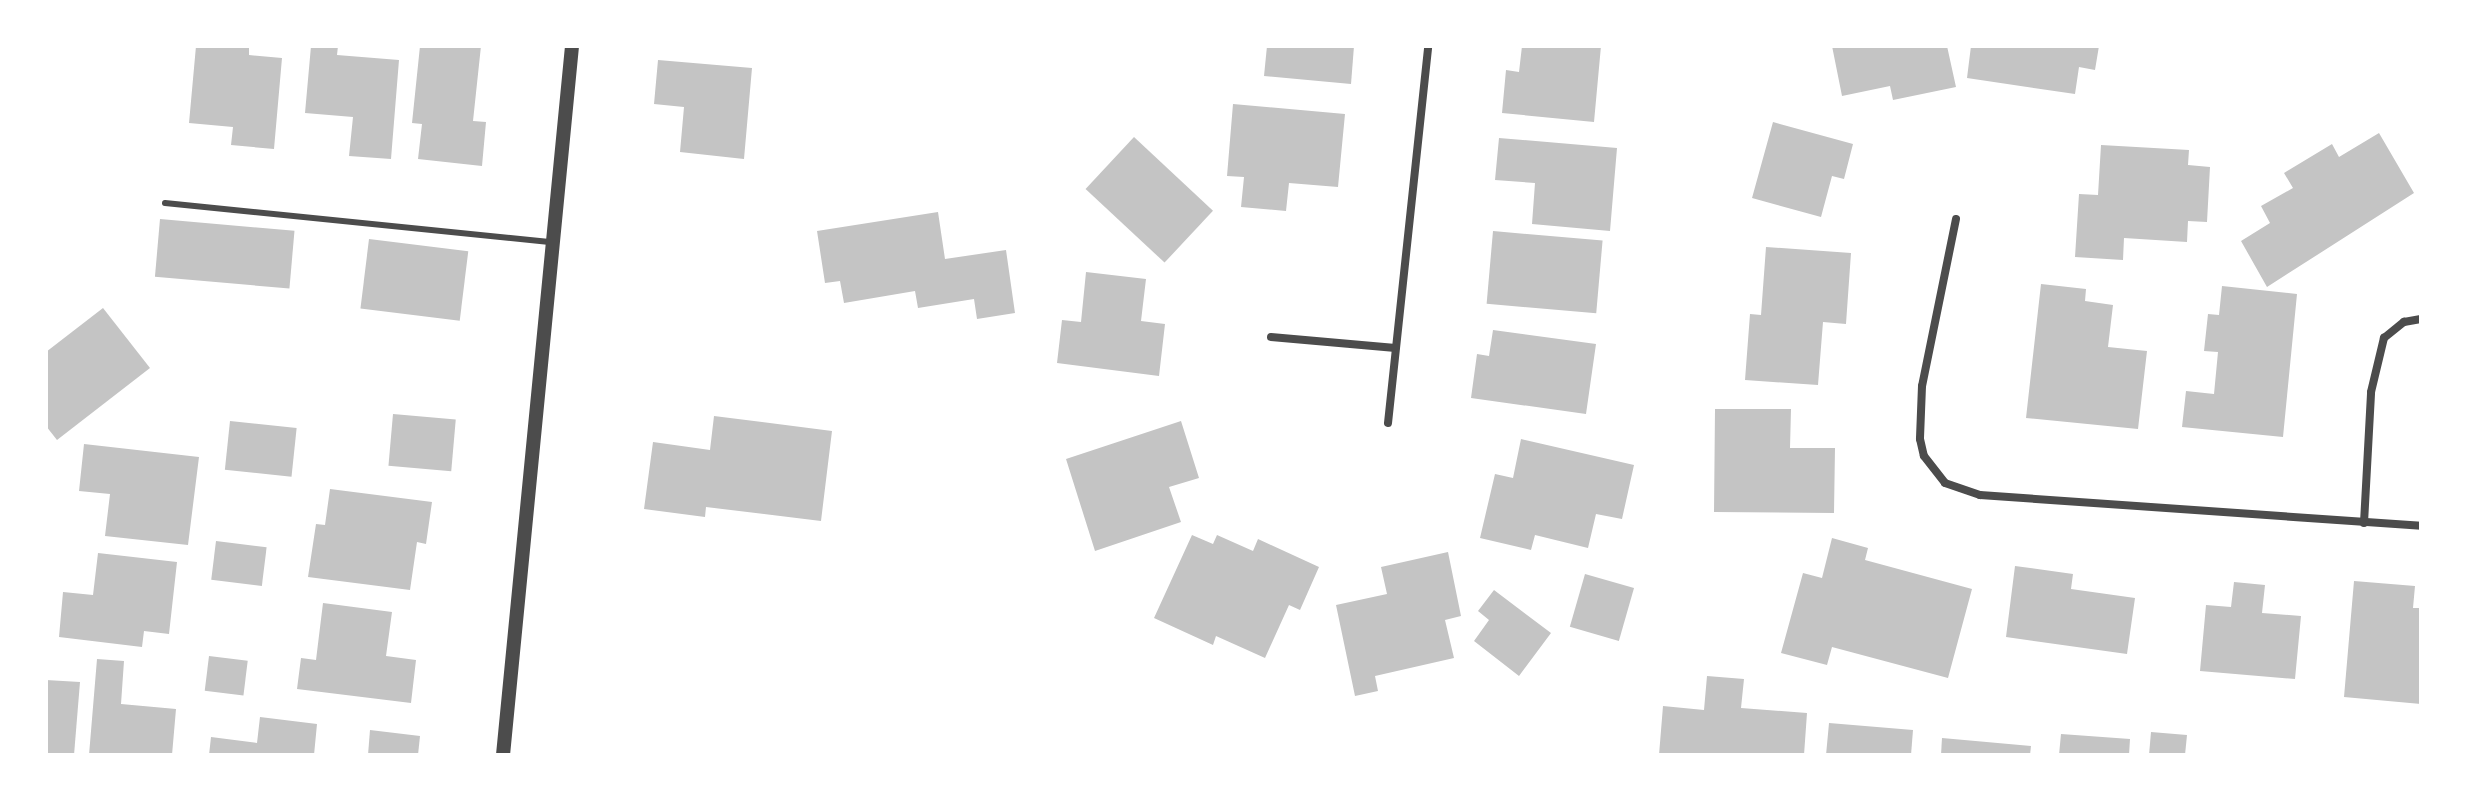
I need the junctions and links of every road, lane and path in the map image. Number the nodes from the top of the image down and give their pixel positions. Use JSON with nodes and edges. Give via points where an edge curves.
{"nodes":[{"id":1,"x":572,"y":46,"type":"edge"},
{"id":2,"x":1428,"y":46,"type":"edge"},
{"id":3,"x":165,"y":203,"type":"dead end"},
{"id":4,"x":1956,"y":219,"type":"dead end"},
{"id":5,"x":555,"y":243,"type":"junction"},
{"id":6,"x":2421,"y":319,"type":"edge"},
{"id":7,"x":1271,"y":337,"type":"dead end"},
{"id":8,"x":1396,"y":348,"type":"junction"},
{"id":9,"x":1388,"y":423,"type":"dead end"},
{"id":10,"x":2364,"y":523,"type":"junction"},
{"id":11,"x":2421,"y":526,"type":"edge"},
{"id":12,"x":503,"y":755,"type":"edge"}],
"edges":[{"from":1,"to":5,"type":"street"},
{"from":2,"to":8,"type":"street"},
{"from":3,"to":5,"type":"lane"},
{"from":4,"to":10,"type":"street","via":[[1922,386],[1924,456],[1945,483],[1980,495]]},
{"from":5,"to":12,"type":"street"},
{"from":6,"to":10,"type":"street","via":[[2404,322],[2384,338],[2371,392]]},
{"from":7,"to":8,"type":"street"},
{"from":8,"to":9,"type":"street"},
{"from":10,"to":11,"type":"street"}]}
